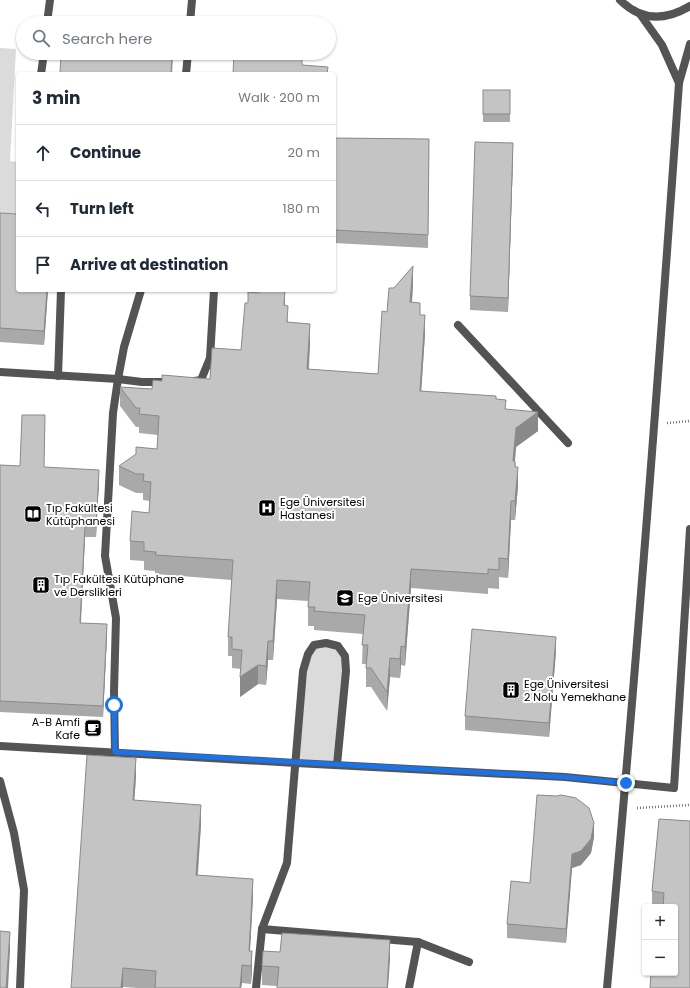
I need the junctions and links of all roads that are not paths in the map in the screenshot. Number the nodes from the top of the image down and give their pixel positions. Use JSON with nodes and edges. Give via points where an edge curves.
{"nodes":[{"id":1,"x":50,"y":0,"type":"edge"},
{"id":2,"x":192,"y":0,"type":"edge"},
{"id":3,"x":620,"y":0,"type":"edge"},
{"id":4,"x":690,"y":6,"type":"edge"},
{"id":5,"x":640,"y":14,"type":"junction"},
{"id":6,"x":48,"y":16,"type":"edge"},
{"id":7,"x":191,"y":16,"type":"edge"},
{"id":8,"x":690,"y":44,"type":"edge"},
{"id":9,"x":43,"y":60,"type":"edge"},
{"id":10,"x":187,"y":60,"type":"edge"},
{"id":11,"x":41,"y":72,"type":"edge"},
{"id":12,"x":186,"y":72,"type":"edge"},
{"id":13,"x":679,"y":82,"type":"junction"},
{"id":14,"x":62,"y":292,"type":"edge"},
{"id":15,"x":140,"y":292,"type":"edge"},
{"id":16,"x":214,"y":292,"type":"edge"},
{"id":17,"x":458,"y":325,"type":"dead end"},
{"id":18,"x":0,"y":372,"type":"edge"},
{"id":19,"x":58,"y":376,"type":"junction"},
{"id":20,"x":118,"y":379,"type":"junction"},
{"id":21,"x":172,"y":381,"type":"edge"},
{"id":22,"x":186,"y":381,"type":"edge"},
{"id":23,"x":568,"y":443,"type":"dead end"},
{"id":24,"x":690,"y":529,"type":"edge"},
{"id":25,"x":0,"y":746,"type":"edge"},
{"id":26,"x":115,"y":752,"type":"junction"},
{"id":27,"x":296,"y":763,"type":"junction"},
{"id":28,"x":337,"y":765,"type":"junction"},
{"id":29,"x":0,"y":781,"type":"edge"},
{"id":30,"x":626,"y":783,"type":"junction"},
{"id":31,"x":262,"y":929,"type":"junction"},
{"id":32,"x":418,"y":942,"type":"junction"},
{"id":33,"x":469,"y":962,"type":"dead end"},
{"id":34,"x":20,"y":988,"type":"edge"},
{"id":35,"x":256,"y":988,"type":"edge"},
{"id":36,"x":409,"y":988,"type":"edge"},
{"id":37,"x":607,"y":988,"type":"edge"}],
"edges":[{"from":1,"to":6,"type":"street"},
{"from":2,"to":7,"type":"street"},
{"from":3,"to":5,"type":"street","via":[[626,7]]},
{"from":4,"to":5,"type":"street","via":[[678,14],[659,17]]},
{"from":5,"to":13,"type":"street","via":[[662,45]]},
{"from":8,"to":13,"type":"street"},
{"from":9,"to":11,"type":"street"},
{"from":10,"to":12,"type":"street"},
{"from":13,"to":30,"type":"street"},
{"from":14,"to":19,"type":"street"},
{"from":15,"to":20,"type":"street","via":[[124,347]]},
{"from":16,"to":22,"type":"street","via":[[210,358],[201,380]]},
{"from":17,"to":23,"type":"street"},
{"from":18,"to":19,"type":"street"},
{"from":19,"to":20,"type":"street"},
{"from":20,"to":21,"type":"street","via":[[142,382]]},
{"from":20,"to":26,"type":"street","via":[[113,413],[105,556],[116,618]]},
{"from":24,"to":30,"type":"street","via":[[674,788]]},
{"from":25,"to":26,"type":"street"},
{"from":26,"to":27,"type":"street"},
{"from":27,"to":28,"type":"street"},
{"from":27,"to":28,"type":"street","via":[[303,671],[308,654],[314,645],[326,643],[338,646],[345,656],[346,671]]},
{"from":27,"to":31,"type":"street","via":[[287,863]]},
{"from":28,"to":30,"type":"street","via":[[565,777]]},
{"from":29,"to":34,"type":"street","via":[[14,833],[24,890]]},
{"from":30,"to":37,"type":"street"},
{"from":31,"to":32,"type":"street"},
{"from":31,"to":35,"type":"street"},
{"from":32,"to":33,"type":"street"},
{"from":32,"to":36,"type":"street"}]}
